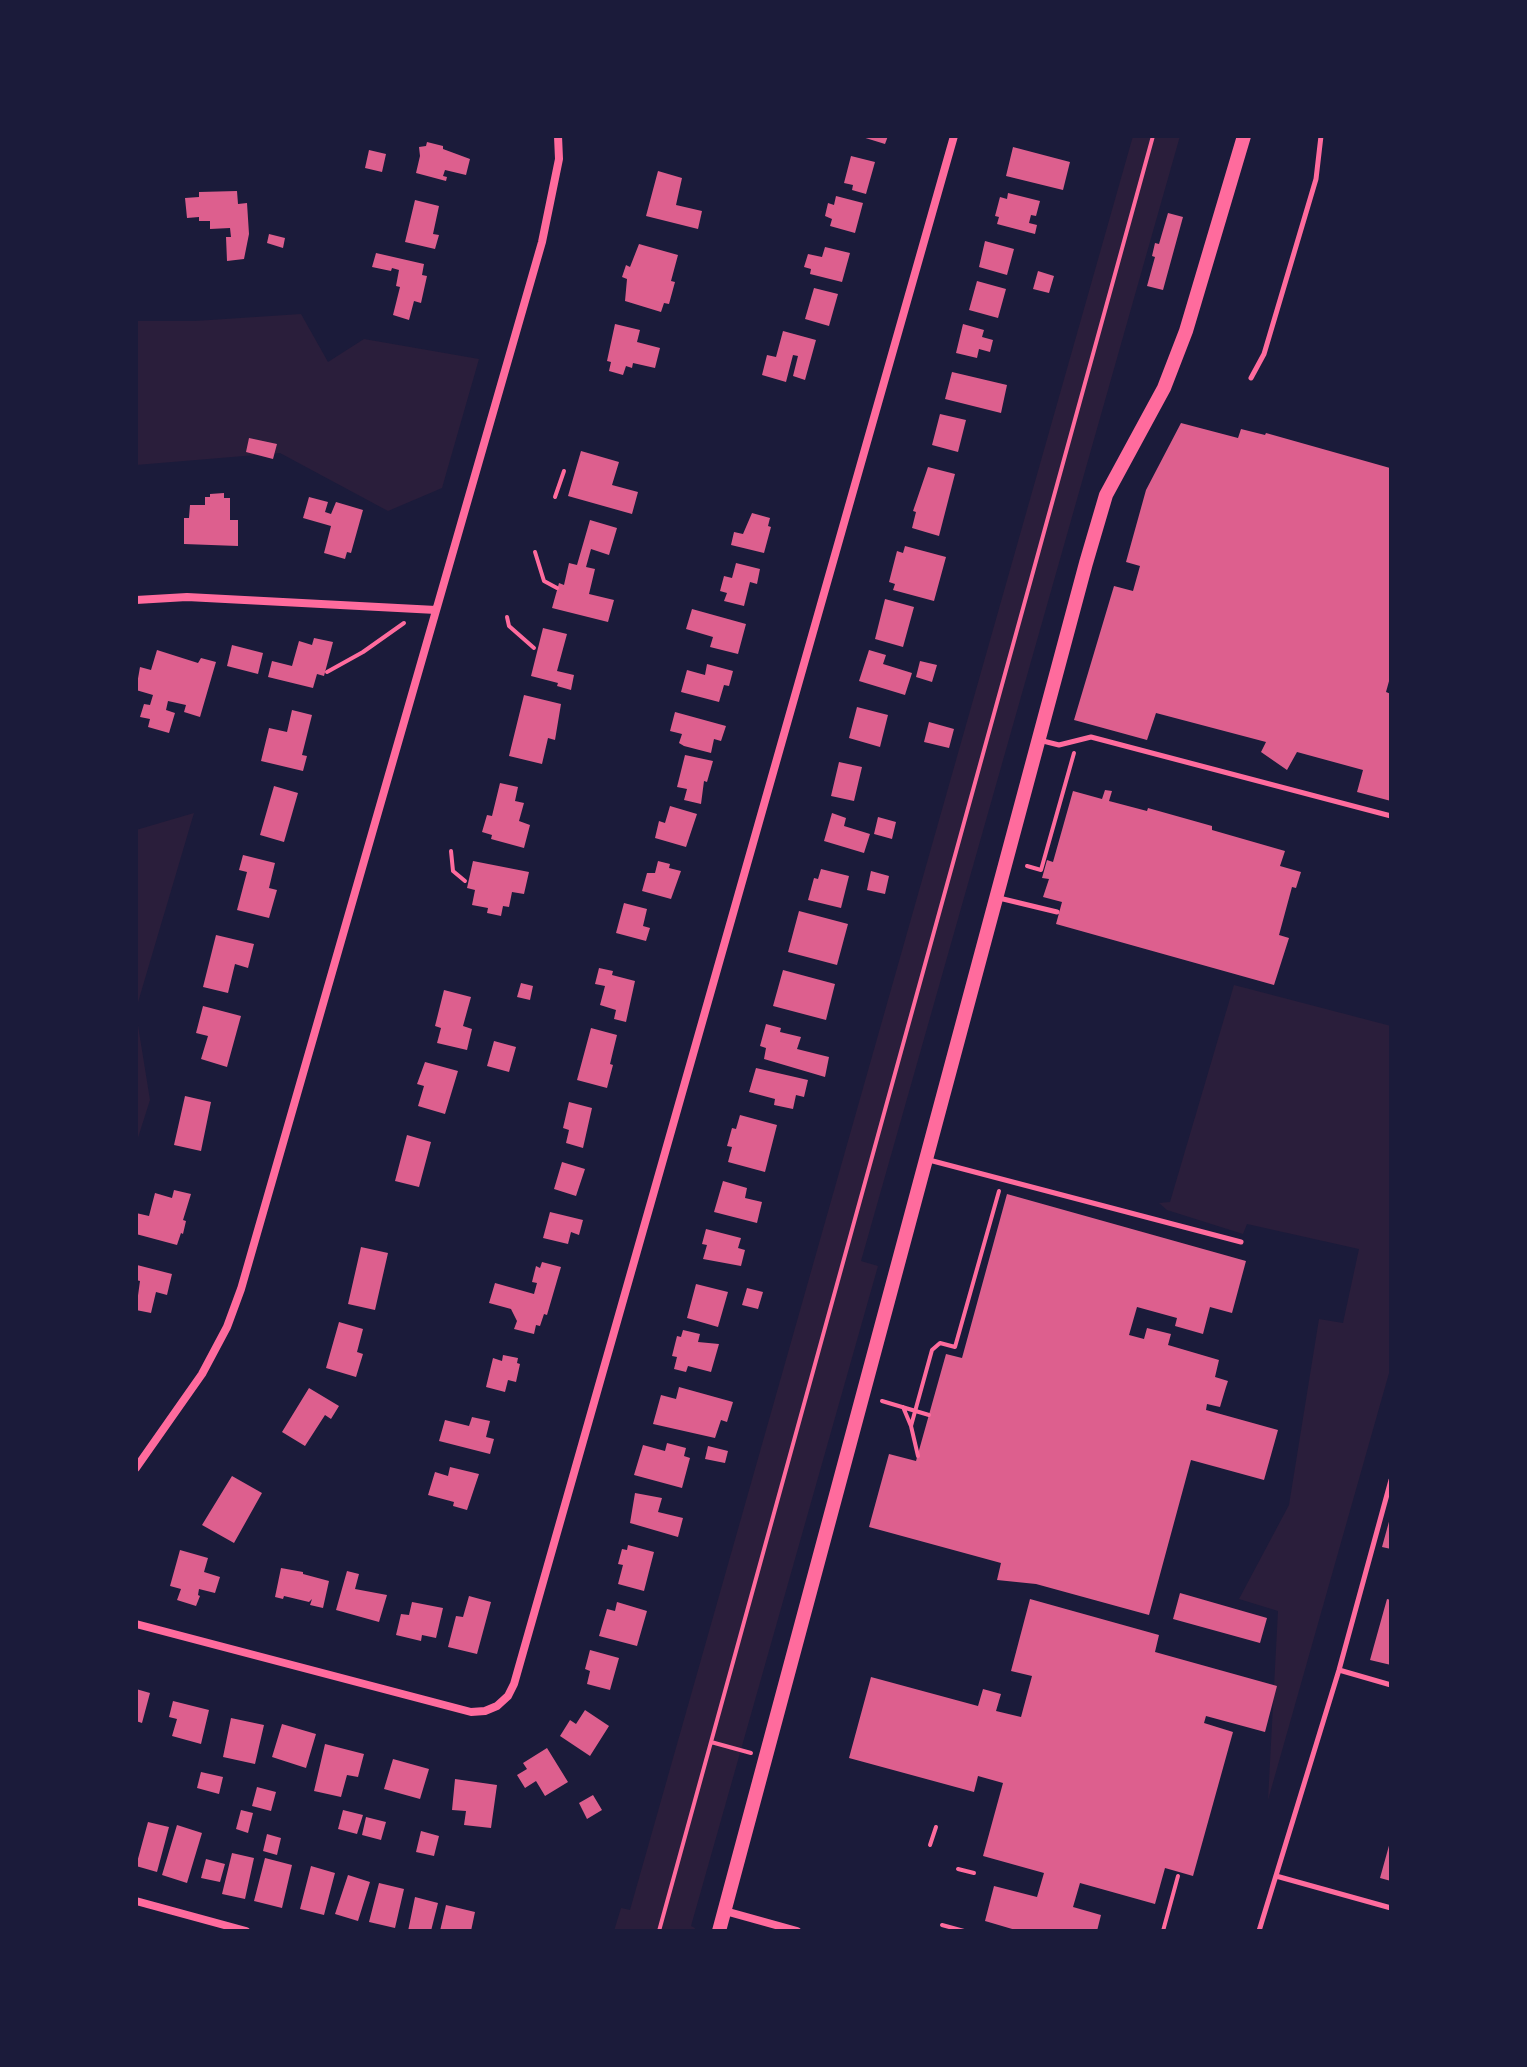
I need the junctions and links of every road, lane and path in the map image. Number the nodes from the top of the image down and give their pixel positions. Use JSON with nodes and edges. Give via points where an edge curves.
{"nodes":[{"id":1,"x":558,"y":136,"type":"edge"},
{"id":2,"x":954,"y":136,"type":"edge"},
{"id":3,"x":1153,"y":136,"type":"edge"},
{"id":4,"x":1244,"y":136,"type":"edge"},
{"id":5,"x":1321,"y":136,"type":"edge"},
{"id":6,"x":1251,"y":378,"type":"dead end"},
{"id":7,"x":564,"y":471,"type":"dead end"},
{"id":8,"x":555,"y":497,"type":"dead end"},
{"id":9,"x":535,"y":552,"type":"dead end"},
{"id":10,"x":557,"y":588,"type":"dead end"},
{"id":11,"x":136,"y":600,"type":"edge"},
{"id":12,"x":436,"y":610,"type":"junction"},
{"id":13,"x":507,"y":617,"type":"dead end"},
{"id":14,"x":404,"y":623,"type":"dead end"},
{"id":15,"x":534,"y":648,"type":"dead end"},
{"id":16,"x":327,"y":672,"type":"dead end"},
{"id":17,"x":1038,"y":739,"type":"junction"},
{"id":18,"x":1074,"y":753,"type":"dead end"},
{"id":19,"x":1391,"y":816,"type":"edge"},
{"id":20,"x":451,"y":851,"type":"dead end"},
{"id":21,"x":1027,"y":866,"type":"dead end"},
{"id":22,"x":465,"y":881,"type":"dead end"},
{"id":23,"x":994,"y":897,"type":"junction"},
{"id":24,"x":1057,"y":912,"type":"dead end"},
{"id":25,"x":924,"y":1159,"type":"junction"},
{"id":26,"x":1001,"y":1179,"type":"junction"},
{"id":27,"x":1241,"y":1242,"type":"dead end"},
{"id":28,"x":882,"y":1401,"type":"dead end"},
{"id":29,"x":903,"y":1407,"type":"junction"},
{"id":30,"x":916,"y":1411,"type":"junction"},
{"id":31,"x":929,"y":1415,"type":"dead end"},
{"id":32,"x":911,"y":1426,"type":"junction"},
{"id":33,"x":918,"y":1456,"type":"dead end"},
{"id":34,"x":136,"y":1468,"type":"edge"},
{"id":35,"x":1391,"y":1480,"type":"edge"},
{"id":36,"x":136,"y":1624,"type":"edge"},
{"id":37,"x":1339,"y":1670,"type":"junction"},
{"id":38,"x":1391,"y":1685,"type":"edge"},
{"id":39,"x":711,"y":1742,"type":"junction"},
{"id":40,"x":766,"y":1756,"type":"junction"},
{"id":41,"x":936,"y":1827,"type":"dead end"},
{"id":42,"x":930,"y":1845,"type":"dead end"},
{"id":43,"x":958,"y":1869,"type":"dead end"},
{"id":44,"x":974,"y":1873,"type":"dead end"},
{"id":45,"x":1178,"y":1876,"type":"dead end"},
{"id":46,"x":1276,"y":1876,"type":"junction"},
{"id":47,"x":136,"y":1901,"type":"edge"},
{"id":48,"x":1391,"y":1908,"type":"edge"},
{"id":49,"x":725,"y":1911,"type":"junction"},
{"id":50,"x":942,"y":1925,"type":"dead end"},
{"id":51,"x":246,"y":1931,"type":"edge"},
{"id":52,"x":659,"y":1931,"type":"edge"},
{"id":53,"x":719,"y":1931,"type":"edge"},
{"id":54,"x":797,"y":1931,"type":"edge"},
{"id":55,"x":964,"y":1931,"type":"edge"},
{"id":56,"x":1163,"y":1931,"type":"edge"},
{"id":57,"x":1259,"y":1931,"type":"edge"}],
"edges":[{"from":1,"to":12,"type":"street","via":[[559,159],[542,242]]},
{"from":2,"to":36,"type":"street","via":[[508,1696],[485,1711],[464,1711]]},
{"from":3,"to":39,"type":"path"},
{"from":4,"to":17,"type":"street","via":[[1186,331],[1164,388],[1106,495]]},
{"from":5,"to":6,"type":"lane","via":[[1316,179],[1264,354]]},
{"from":7,"to":8,"type":"path"},
{"from":9,"to":10,"type":"path","via":[[544,581]]},
{"from":11,"to":12,"type":"street","via":[[187,597]]},
{"from":12,"to":34,"type":"street","via":[[241,1289],[202,1374]]},
{"from":13,"to":15,"type":"path","via":[[509,626]]},
{"from":14,"to":16,"type":"path"},
{"from":17,"to":19,"type":"lane","via":[[1059,745],[1091,737]]},
{"from":17,"to":23,"type":"street"},
{"from":18,"to":21,"type":"path","via":[[1041,870]]},
{"from":20,"to":22,"type":"path","via":[[453,871]]},
{"from":23,"to":24,"type":"lane"},
{"from":23,"to":25,"type":"street"},
{"from":25,"to":26,"type":"lane"},
{"from":25,"to":40,"type":"street"},
{"from":26,"to":27,"type":"lane"},
{"from":26,"to":30,"type":"path","via":[[955,1347],[940,1343],[932,1350]]},
{"from":28,"to":29,"type":"path"},
{"from":29,"to":30,"type":"path"},
{"from":29,"to":32,"type":"path"},
{"from":30,"to":31,"type":"path"},
{"from":30,"to":32,"type":"path"},
{"from":32,"to":33,"type":"path"},
{"from":35,"to":37,"type":"lane"},
{"from":37,"to":38,"type":"lane"},
{"from":37,"to":46,"type":"lane"},
{"from":39,"to":40,"type":"path"},
{"from":39,"to":52,"type":"path"},
{"from":40,"to":49,"type":"street"},
{"from":41,"to":42,"type":"path"},
{"from":43,"to":44,"type":"path"},
{"from":45,"to":56,"type":"path"},
{"from":46,"to":48,"type":"lane"},
{"from":46,"to":57,"type":"lane"},
{"from":47,"to":51,"type":"street"},
{"from":49,"to":53,"type":"street"},
{"from":49,"to":54,"type":"street"},
{"from":50,"to":55,"type":"path"}]}
